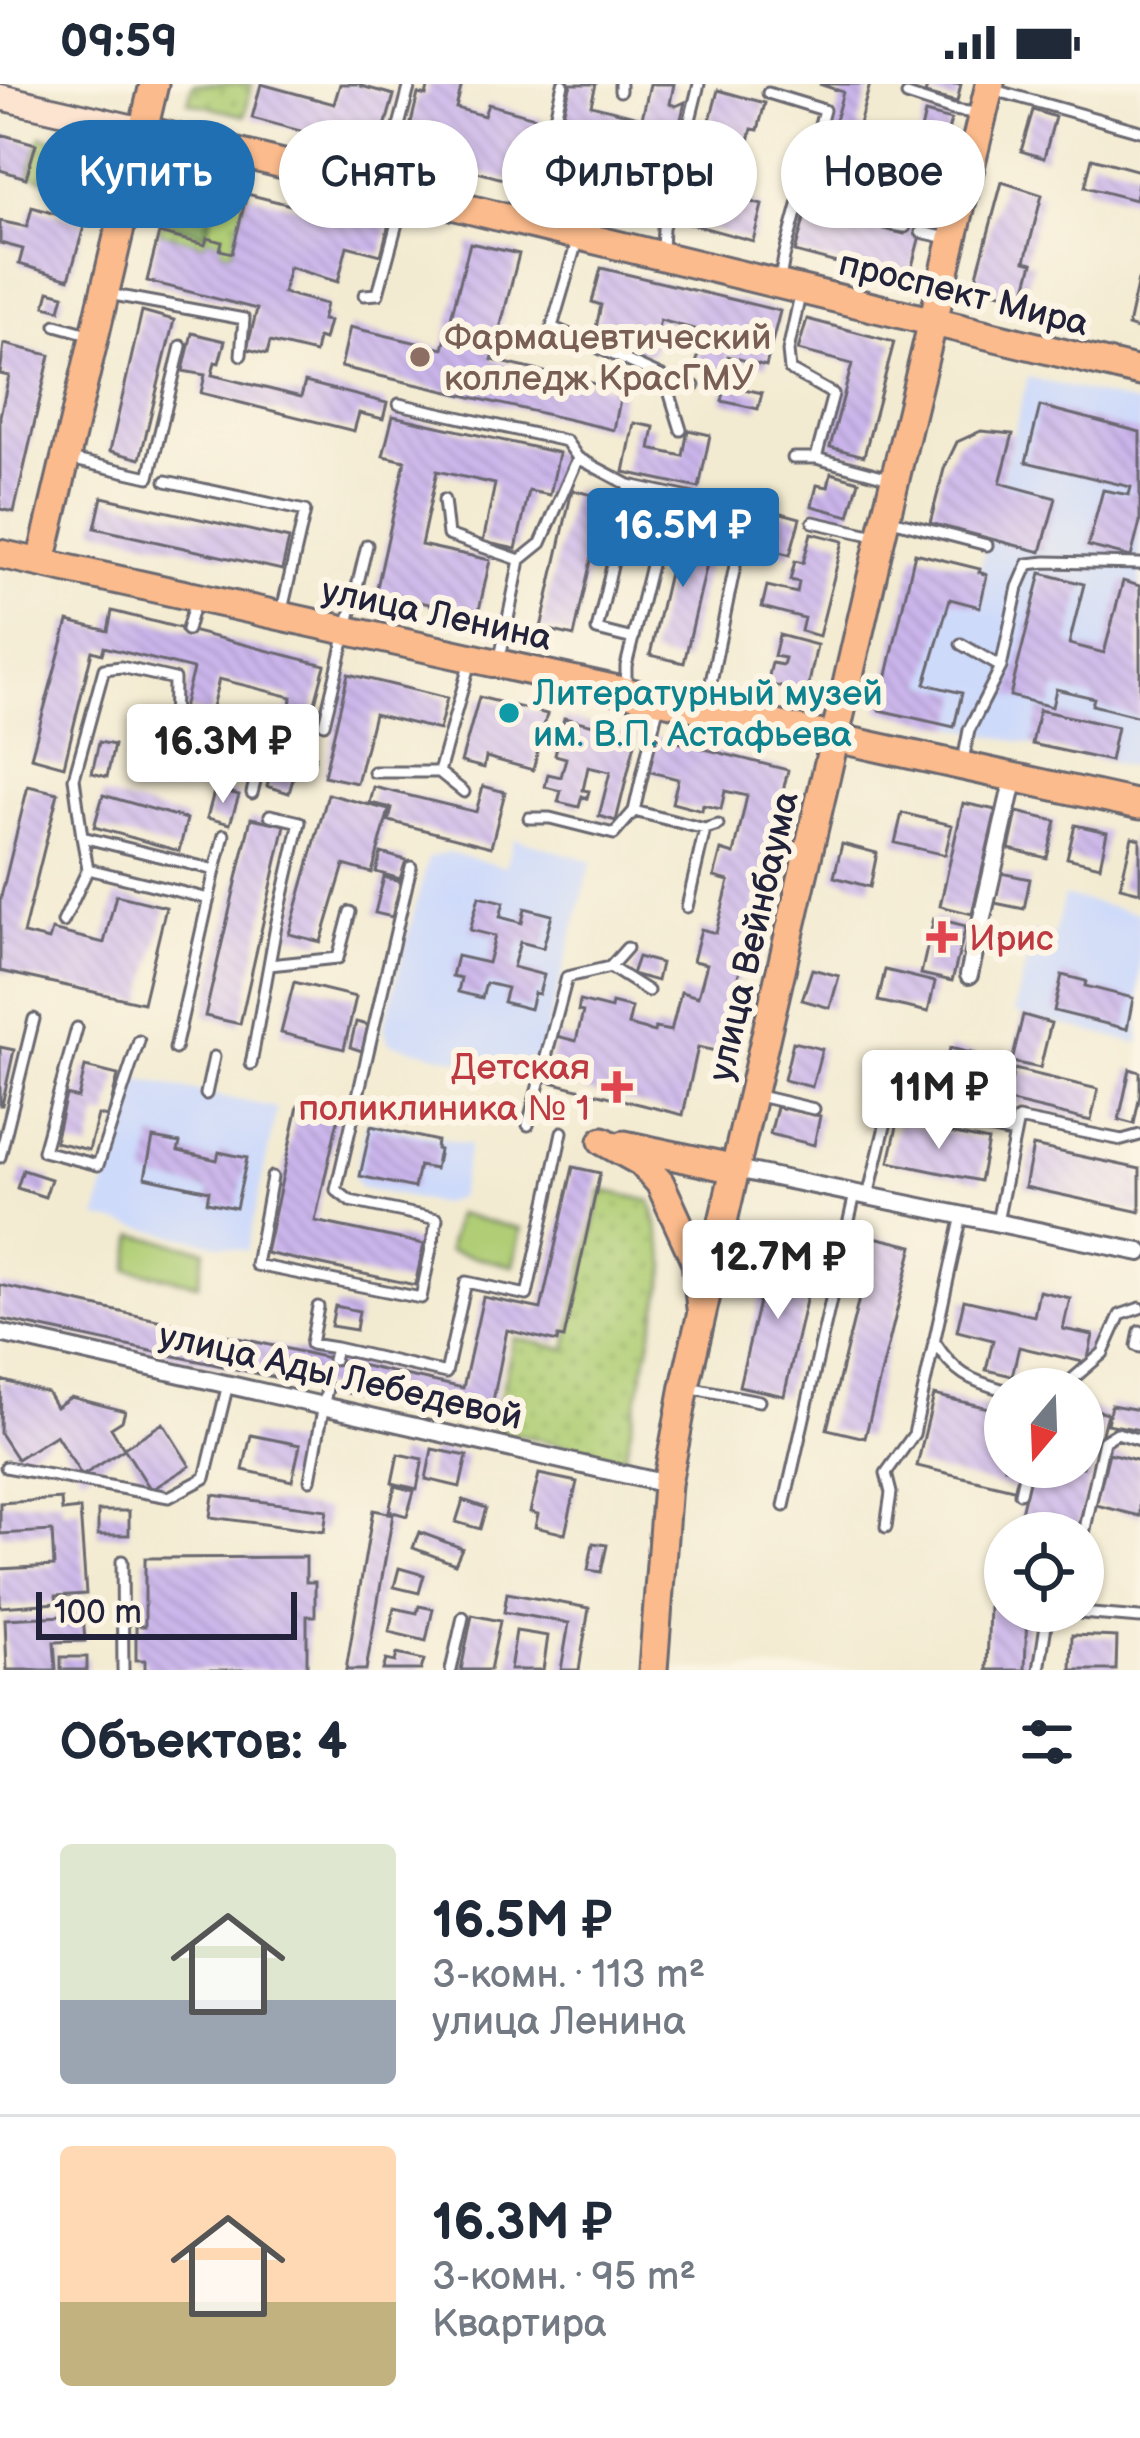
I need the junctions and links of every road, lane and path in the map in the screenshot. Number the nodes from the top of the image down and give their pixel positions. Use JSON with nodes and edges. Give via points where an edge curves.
{"nodes":[{"id":1,"x":154,"y":84,"type":"edge"},
{"id":2,"x":410,"y":84,"type":"edge"},
{"id":3,"x":563,"y":84,"type":"edge"},
{"id":4,"x":699,"y":84,"type":"edge"},
{"id":5,"x":916,"y":84,"type":"edge"},
{"id":6,"x":768,"y":93,"type":"dead end"},
{"id":7,"x":987,"y":96,"type":"edge"},
{"id":8,"x":0,"y":97,"type":"edge"},
{"id":9,"x":100,"y":120,"type":"edge"},
{"id":10,"x":145,"y":120,"type":"edge"},
{"id":11,"x":405,"y":120,"type":"edge"},
{"id":12,"x":554,"y":120,"type":"edge"},
{"id":13,"x":1140,"y":130,"type":"edge"},
{"id":14,"x":120,"y":228,"type":"edge"},
{"id":15,"x":388,"y":228,"type":"edge"},
{"id":16,"x":545,"y":228,"type":"edge"},
{"id":17,"x":921,"y":232,"type":"dead end"},
{"id":18,"x":578,"y":236,"type":"junction"},
{"id":19,"x":952,"y":239,"type":"junction"},
{"id":20,"x":662,"y":256,"type":"junction"},
{"id":21,"x":790,"y":287,"type":"junction"},
{"id":22,"x":104,"y":293,"type":"junction"},
{"id":23,"x":364,"y":295,"type":"dead end"},
{"id":24,"x":933,"y":322,"type":"junction"},
{"id":25,"x":56,"y":325,"type":"dead end"},
{"id":26,"x":93,"y":336,"type":"junction"},
{"id":27,"x":182,"y":346,"type":"dead end"},
{"id":28,"x":241,"y":355,"type":"dead end"},
{"id":29,"x":1140,"y":372,"type":"edge"},
{"id":30,"x":665,"y":378,"type":"junction"},
{"id":31,"x":694,"y":386,"type":"dead end"},
{"id":32,"x":399,"y":404,"type":"dead end"},
{"id":33,"x":682,"y":430,"type":"dead end"},
{"id":34,"x":64,"y":457,"type":"junction"},
{"id":35,"x":578,"y":458,"type":"junction"},
{"id":36,"x":794,"y":458,"type":"dead end"},
{"id":37,"x":816,"y":458,"type":"junction"},
{"id":38,"x":895,"y":480,"type":"junction"},
{"id":39,"x":166,"y":481,"type":"dead end"},
{"id":40,"x":629,"y":485,"type":"junction"},
{"id":41,"x":444,"y":500,"type":"dead end"},
{"id":42,"x":623,"y":519,"type":"junction"},
{"id":43,"x":813,"y":522,"type":"dead end"},
{"id":44,"x":883,"y":528,"type":"junction"},
{"id":45,"x":367,"y":545,"type":"dead end"},
{"id":46,"x":986,"y":545,"type":"dead end"},
{"id":47,"x":0,"y":554,"type":"edge"},
{"id":48,"x":520,"y":560,"type":"junction"},
{"id":49,"x":41,"y":562,"type":"junction"},
{"id":50,"x":1140,"y":564,"type":"edge"},
{"id":51,"x":196,"y":597,"type":"junction"},
{"id":52,"x":280,"y":615,"type":"junction"},
{"id":53,"x":187,"y":630,"type":"dead end"},
{"id":54,"x":346,"y":630,"type":"junction"},
{"id":55,"x":633,"y":639,"type":"junction"},
{"id":56,"x":961,"y":644,"type":"dead end"},
{"id":57,"x":485,"y":661,"type":"junction"},
{"id":58,"x":178,"y":665,"type":"dead end"},
{"id":59,"x":1001,"y":667,"type":"junction"},
{"id":60,"x":174,"y":679,"type":"junction"},
{"id":61,"x":625,"y":692,"type":"junction"},
{"id":62,"x":659,"y":699,"type":"junction"},
{"id":63,"x":709,"y":710,"type":"junction"},
{"id":64,"x":324,"y":724,"type":"dead end"},
{"id":65,"x":833,"y":738,"type":"junction"},
{"id":66,"x":962,"y":766,"type":"junction"},
{"id":67,"x":374,"y":772,"type":"dead end"},
{"id":68,"x":439,"y":772,"type":"junction"},
{"id":69,"x":1014,"y":778,"type":"junction"},
{"id":70,"x":464,"y":792,"type":"dead end"},
{"id":71,"x":252,"y":793,"type":"dead end"},
{"id":72,"x":1140,"y":805,"type":"edge"},
{"id":73,"x":634,"y":811,"type":"junction"},
{"id":74,"x":269,"y":815,"type":"dead end"},
{"id":75,"x":529,"y":818,"type":"dead end"},
{"id":76,"x":718,"y":825,"type":"dead end"},
{"id":77,"x":704,"y":829,"type":"junction"},
{"id":78,"x":224,"y":835,"type":"dead end"},
{"id":79,"x":82,"y":837,"type":"junction"},
{"id":80,"x":412,"y":867,"type":"dead end"},
{"id":81,"x":88,"y":869,"type":"junction"},
{"id":82,"x":215,"y":870,"type":"junction"},
{"id":83,"x":209,"y":899,"type":"junction"},
{"id":84,"x":688,"y":907,"type":"dead end"},
{"id":85,"x":350,"y":912,"type":"dead end"},
{"id":86,"x":63,"y":922,"type":"dead end"},
{"id":87,"x":627,"y":948,"type":"dead end"},
{"id":88,"x":269,"y":965,"type":"junction"},
{"id":89,"x":610,"y":967,"type":"junction"},
{"id":90,"x":969,"y":974,"type":"dead end"},
{"id":91,"x":648,"y":991,"type":"dead end"},
{"id":92,"x":34,"y":1018,"type":"dead end"},
{"id":93,"x":77,"y":1028,"type":"dead end"},
{"id":94,"x":139,"y":1041,"type":"dead end"},
{"id":95,"x":175,"y":1049,"type":"dead end"},
{"id":96,"x":214,"y":1057,"type":"dead end"},
{"id":97,"x":251,"y":1064,"type":"dead end"},
{"id":98,"x":206,"y":1094,"type":"dead end"},
{"id":99,"x":753,"y":1095,"type":"junction"},
{"id":100,"x":814,"y":1109,"type":"dead end"},
{"id":101,"x":528,"y":1125,"type":"dead end"},
{"id":102,"x":562,"y":1132,"type":"dead end"},
{"id":103,"x":1015,"y":1134,"type":"junction"},
{"id":104,"x":1140,"y":1135,"type":"edge"},
{"id":105,"x":0,"y":1157,"type":"edge"},
{"id":106,"x":736,"y":1168,"type":"junction"},
{"id":107,"x":272,"y":1177,"type":"dead end"},
{"id":108,"x":862,"y":1195,"type":"junction"},
{"id":109,"x":440,"y":1204,"type":"dead end"},
{"id":110,"x":962,"y":1215,"type":"junction"},
{"id":111,"x":437,"y":1219,"type":"junction"},
{"id":112,"x":998,"y":1222,"type":"junction"},
{"id":113,"x":1140,"y":1252,"type":"edge"},
{"id":114,"x":318,"y":1307,"type":"dead end"},
{"id":115,"x":1140,"y":1308,"type":"edge"},
{"id":116,"x":701,"y":1313,"type":"junction"},
{"id":117,"x":1140,"y":1331,"type":"edge"},
{"id":118,"x":1,"y":1336,"type":"edge"},
{"id":119,"x":934,"y":1341,"type":"junction"},
{"id":120,"x":1140,"y":1347,"type":"edge"},
{"id":121,"x":1086,"y":1368,"type":"edge"},
{"id":122,"x":228,"y":1384,"type":"junction"},
{"id":123,"x":984,"y":1385,"type":"edge"},
{"id":124,"x":685,"y":1387,"type":"junction"},
{"id":125,"x":326,"y":1396,"type":"junction"},
{"id":126,"x":759,"y":1401,"type":"dead end"},
{"id":127,"x":1140,"y":1440,"type":"edge"},
{"id":128,"x":6,"y":1467,"type":"dead end"},
{"id":129,"x":310,"y":1480,"type":"dead end"},
{"id":130,"x":667,"y":1484,"type":"junction"},
{"id":131,"x":1021,"y":1488,"type":"edge"},
{"id":132,"x":1020,"y":1493,"type":"dead end"},
{"id":133,"x":784,"y":1506,"type":"dead end"},
{"id":134,"x":1089,"y":1512,"type":"edge"},
{"id":135,"x":886,"y":1528,"type":"dead end"},
{"id":136,"x":122,"y":1561,"type":"dead end"},
{"id":137,"x":1104,"y":1615,"type":"edge"},
{"id":138,"x":463,"y":1617,"type":"dead end"},
{"id":139,"x":1140,"y":1618,"type":"edge"},
{"id":140,"x":1045,"y":1632,"type":"edge"},
{"id":141,"x":123,"y":1670,"type":"edge"},
{"id":142,"x":452,"y":1670,"type":"edge"},
{"id":143,"x":653,"y":1670,"type":"edge"},
{"id":144,"x":1039,"y":1670,"type":"edge"}],
"edges":[{"from":1,"to":10,"type":"main road"},
{"from":2,"to":11,"type":"lane"},
{"from":3,"to":12,"type":"lane"},
{"from":4,"to":20,"type":"lane"},
{"from":5,"to":7,"type":"lane","via":[[911,98]]},
{"from":6,"to":21,"type":"lane","via":[[824,110],[784,257]]},
{"from":7,"to":13,"type":"lane"},
{"from":7,"to":19,"type":"main road","name":"улица Вейнбаума"},
{"from":8,"to":9,"type":"main road","name":"проспект Мира"},
{"from":14,"to":22,"type":"main road"},
{"from":15,"to":23,"type":"lane","via":[[378,294]]},
{"from":16,"to":18,"type":"main road","name":"проспект Мира"},
{"from":17,"to":19,"type":"lane"},
{"from":18,"to":20,"type":"main road","name":"проспект Мира"},
{"from":18,"to":30,"type":"lane","via":[[552,328]]},
{"from":19,"to":24,"type":"main road","name":"улица Вейнбаума"},
{"from":20,"to":21,"type":"main road","name":"проспект Мира"},
{"from":21,"to":24,"type":"main road","name":"проспект Мира"},
{"from":21,"to":37,"type":"lane","via":[[790,370],[833,394]]},
{"from":22,"to":26,"type":"main road"},
{"from":22,"to":28,"type":"lane","via":[[244,319]]},
{"from":24,"to":29,"type":"main road","name":"проспект Мира"},
{"from":24,"to":38,"type":"main road","name":"улица Вейнбаума"},
{"from":25,"to":26,"type":"lane"},
{"from":26,"to":34,"type":"main road"},
{"from":27,"to":34,"type":"lane","via":[[149,477]]},
{"from":30,"to":31,"type":"lane"},
{"from":30,"to":33,"type":"lane"},
{"from":32,"to":35,"type":"lane","via":[[566,441]]},
{"from":34,"to":49,"type":"main road"},
{"from":35,"to":40,"type":"lane"},
{"from":35,"to":48,"type":"lane","via":[[541,543]]},
{"from":36,"to":37,"type":"lane"},
{"from":37,"to":38,"type":"lane"},
{"from":38,"to":44,"type":"main road","name":"улица Вейнбаума"},
{"from":39,"to":52,"type":"lane","via":[[305,511]]},
{"from":40,"to":42,"type":"lane"},
{"from":40,"to":63,"type":"lane","via":[[721,505],[744,522]]},
{"from":41,"to":48,"type":"lane","via":[[448,536]]},
{"from":42,"to":55,"type":"lane","via":[[659,532]]},
{"from":42,"to":55,"type":"lane","via":[[597,629]]},
{"from":43,"to":44,"type":"lane"},
{"from":44,"to":46,"type":"lane"},
{"from":44,"to":65,"type":"main road","name":"улица Вейнбаума"},
{"from":45,"to":54,"type":"lane"},
{"from":47,"to":49,"type":"main road","name":"улица Ленина"},
{"from":48,"to":57,"type":"lane"},
{"from":49,"to":51,"type":"main road","name":"улица Ленина"},
{"from":50,"to":59,"type":"lane","via":[[1028,564]]},
{"from":51,"to":52,"type":"main road","name":"улица Ленина"},
{"from":51,"to":53,"type":"lane"},
{"from":52,"to":54,"type":"main road","name":"улица Ленина"},
{"from":54,"to":57,"type":"main road","name":"улица Ленина"},
{"from":54,"to":64,"type":"lane"},
{"from":55,"to":61,"type":"lane"},
{"from":56,"to":59,"type":"lane"},
{"from":57,"to":61,"type":"main road","name":"улица Ленина"},
{"from":57,"to":68,"type":"lane"},
{"from":58,"to":60,"type":"lane"},
{"from":59,"to":66,"type":"lane","via":[[969,730]]},
{"from":60,"to":71,"type":"lane","via":[[173,743],[218,755],[233,718],[269,728]]},
{"from":60,"to":79,"type":"lane","via":[[104,669],[74,778]]},
{"from":61,"to":62,"type":"main road","name":"улица Ленина"},
{"from":62,"to":63,"type":"main road","name":"улица Ленина"},
{"from":62,"to":73,"type":"lane"},
{"from":63,"to":65,"type":"main road","name":"улица Ленина"},
{"from":65,"to":66,"type":"main road","name":"улица Ленина"},
{"from":65,"to":99,"type":"main road","name":"улица Вейнбаума"},
{"from":66,"to":69,"type":"main road","name":"улица Ленина"},
{"from":67,"to":68,"type":"lane"},
{"from":68,"to":70,"type":"lane"},
{"from":69,"to":72,"type":"main road","name":"улица Ленина"},
{"from":69,"to":90,"type":"street"},
{"from":73,"to":75,"type":"lane","via":[[614,834]]},
{"from":73,"to":77,"type":"lane"},
{"from":74,"to":88,"type":"lane","via":[[300,822]]},
{"from":76,"to":77,"type":"lane"},
{"from":77,"to":84,"type":"lane"},
{"from":78,"to":82,"type":"lane"},
{"from":79,"to":81,"type":"lane"},
{"from":79,"to":82,"type":"lane"},
{"from":80,"to":111,"type":"lane","via":[[336,1190],[350,1202]]},
{"from":81,"to":83,"type":"lane"},
{"from":81,"to":86,"type":"lane"},
{"from":82,"to":83,"type":"lane"},
{"from":83,"to":95,"type":"lane"},
{"from":85,"to":88,"type":"lane","via":[[338,958]]},
{"from":87,"to":89,"type":"lane"},
{"from":88,"to":97,"type":"lane"},
{"from":89,"to":91,"type":"lane"},
{"from":89,"to":101,"type":"lane","via":[[567,977]]},
{"from":92,"to":105,"type":"lane"},
{"from":93,"to":94,"type":"lane","via":[[43,1151],[98,1165]]},
{"from":96,"to":98,"type":"lane"},
{"from":99,"to":100,"type":"lane"},
{"from":99,"to":106,"type":"main road","name":"улица Вейнбаума"},
{"from":102,"to":114,"type":"lane","via":[[527,1295],[466,1282],[446,1373],[311,1344]]},
{"from":103,"to":104,"type":"lane","via":[[1018,1119],[1122,1141]]},
{"from":103,"to":108,"type":"lane","via":[[890,1106]]},
{"from":103,"to":112,"type":"lane"},
{"from":106,"to":108,"type":"street"},
{"from":106,"to":116,"type":"main road","name":"улица Вейнбаума"},
{"from":106,"to":116,"type":"main road","via":[[603,1141],[660,1183],[696,1262]]},
{"from":107,"to":111,"type":"lane","via":[[256,1264],[421,1298]]},
{"from":108,"to":110,"type":"street"},
{"from":108,"to":133,"type":"lane"},
{"from":109,"to":111,"type":"lane"},
{"from":110,"to":112,"type":"street"},
{"from":110,"to":119,"type":"lane"},
{"from":112,"to":113,"type":"street"},
{"from":115,"to":121,"type":"lane","via":[[1120,1315],[1103,1353]]},
{"from":116,"to":124,"type":"main road","name":"улица Вейнбаума"},
{"from":117,"to":120,"type":"lane"},
{"from":118,"to":122,"type":"street","name":"улица Ады Лебедевой"},
{"from":119,"to":123,"type":"lane","via":[[945,1359]]},
{"from":119,"to":135,"type":"lane","via":[[914,1435],[886,1474]]},
{"from":122,"to":125,"type":"street","name":"улица Ады Лебедевой"},
{"from":122,"to":128,"type":"lane","via":[[205,1478],[169,1498]]},
{"from":124,"to":126,"type":"lane"},
{"from":124,"to":130,"type":"main road","name":"улица Вейнбаума"},
{"from":125,"to":129,"type":"lane"},
{"from":125,"to":130,"type":"street","name":"улица Ады Лебедевой"},
{"from":127,"to":134,"type":"lane","via":[[1117,1433],[1104,1441]]},
{"from":130,"to":143,"type":"main road","name":"улица Вейнбаума"},
{"from":131,"to":132,"type":"lane"},
{"from":136,"to":141,"type":"lane"},
{"from":137,"to":139,"type":"lane"},
{"from":138,"to":142,"type":"lane"},
{"from":140,"to":144,"type":"lane"}]}
